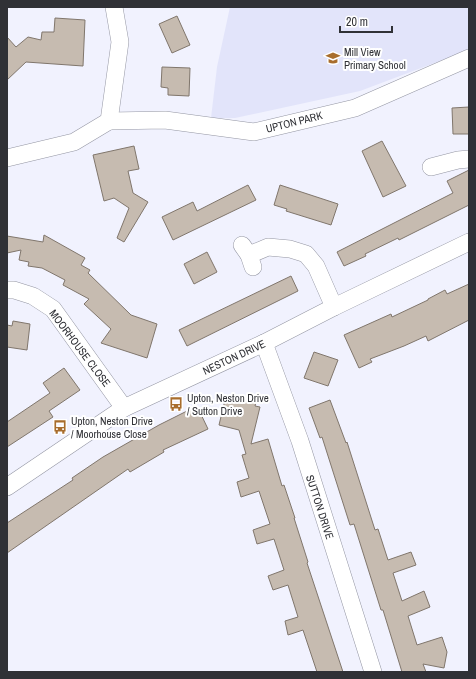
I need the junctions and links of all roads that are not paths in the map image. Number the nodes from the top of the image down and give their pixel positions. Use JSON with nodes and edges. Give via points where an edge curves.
{"nodes":[{"id":1,"x":114,"y":7,"type":"edge"},
{"id":2,"x":469,"y":58,"type":"edge"},
{"id":3,"x":109,"y":121,"type":"junction"},
{"id":4,"x":7,"y":158,"type":"edge"},
{"id":5,"x":469,"y":160,"type":"edge"},
{"id":6,"x":430,"y":168,"type":"dead end"},
{"id":7,"x":469,"y":242,"type":"edge"},
{"id":8,"x":248,"y":256,"type":"dead end"},
{"id":9,"x":7,"y":290,"type":"edge"},
{"id":10,"x":334,"y":307,"type":"junction"},
{"id":11,"x":264,"y":343,"type":"junction"},
{"id":12,"x":124,"y":408,"type":"junction"},
{"id":13,"x":7,"y":487,"type":"edge"},
{"id":14,"x":373,"y":672,"type":"edge"}],
"edges":[{"from":1,"to":3,"type":"street","via":[[120,42]]},
{"from":2,"to":3,"type":"street","name":"UPTON PARK","via":[[355,108],[254,132],[165,120]]},
{"from":3,"to":4,"type":"street","name":"UPTON PARK","via":[[74,142]]},
{"from":5,"to":6,"type":"street","via":[[458,160]]},
{"from":7,"to":10,"type":"street","name":"NESTON DRIVE"},
{"from":8,"to":10,"type":"street","via":[[268,247],[290,249],[306,254],[316,266]]},
{"from":9,"to":12,"type":"street","name":"MOORHOUSE CLOSE","via":[[34,296],[53,309]]},
{"from":10,"to":11,"type":"street","name":"NESTON DRIVE"},
{"from":11,"to":12,"type":"street","name":"NESTON DRIVE"},
{"from":11,"to":14,"type":"street","name":"SUTTON DRIVE","via":[[300,441]]},
{"from":12,"to":13,"type":"street","name":"NESTON DRIVE"}]}
